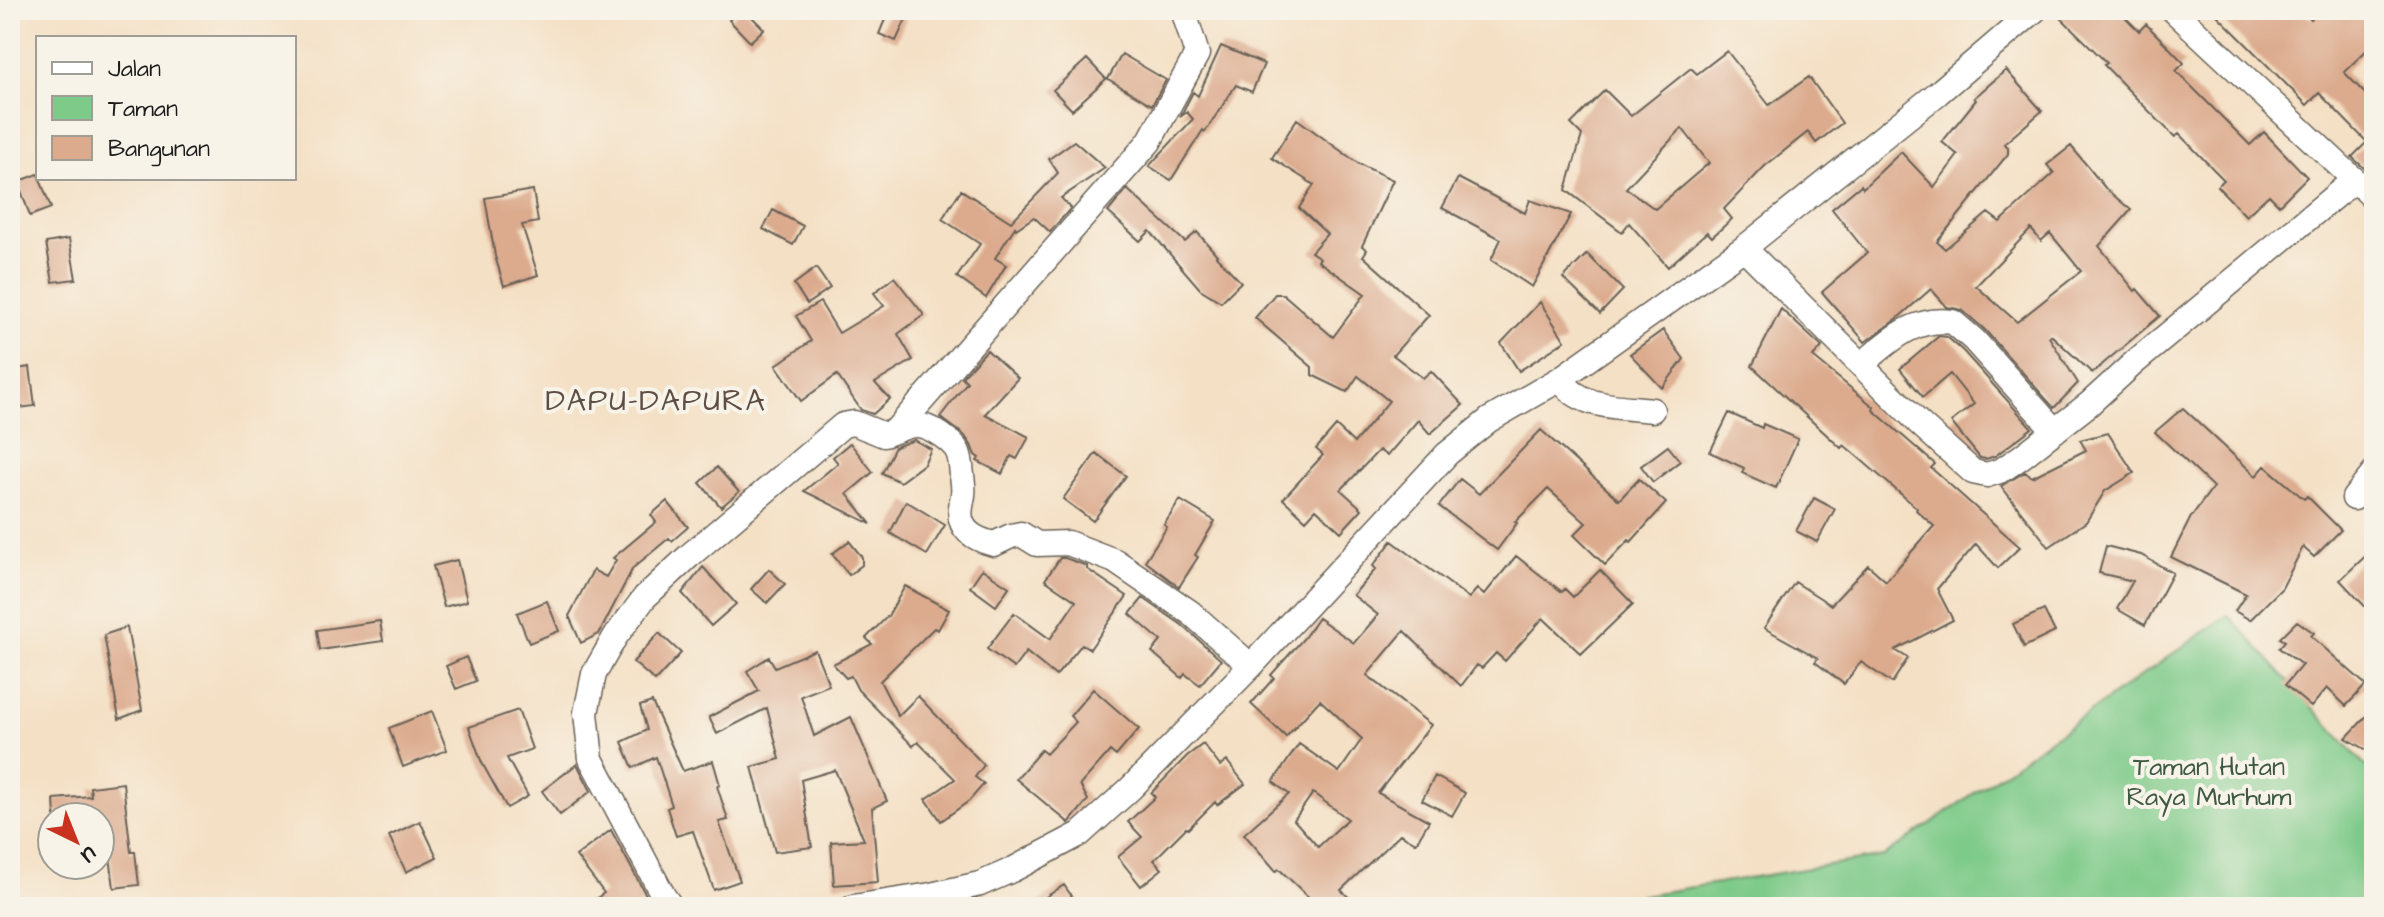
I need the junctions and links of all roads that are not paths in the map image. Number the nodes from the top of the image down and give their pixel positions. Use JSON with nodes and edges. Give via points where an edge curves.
{"nodes":[{"id":1,"x":1183,"y":10,"type":"edge"},
{"id":2,"x":2035,"y":10,"type":"edge"},
{"id":3,"x":2173,"y":10,"type":"edge"},
{"id":4,"x":2354,"y":180,"type":"junction"},
{"id":5,"x":2374,"y":198,"type":"edge"},
{"id":6,"x":1744,"y":248,"type":"junction"},
{"id":7,"x":1861,"y":365,"type":"junction"},
{"id":8,"x":1560,"y":379,"type":"junction"},
{"id":9,"x":1652,"y":410,"type":"dead end"},
{"id":10,"x":896,"y":430,"type":"junction"},
{"id":11,"x":2055,"y":431,"type":"junction"},
{"id":12,"x":2374,"y":473,"type":"edge"},
{"id":13,"x":2354,"y":498,"type":"dead end"},
{"id":14,"x":1251,"y":666,"type":"junction"},
{"id":15,"x":671,"y":907,"type":"edge"},
{"id":16,"x":853,"y":907,"type":"edge"}],
"edges":[{"from":1,"to":10,"type":"street","via":[[1197,54],[1149,142]]},
{"from":2,"to":6,"type":"street"},
{"from":3,"to":4,"type":"street"},
{"from":4,"to":5,"type":"street"},
{"from":4,"to":11,"type":"street"},
{"from":6,"to":7,"type":"street"},
{"from":6,"to":8,"type":"street"},
{"from":7,"to":11,"type":"street","via":[[1973,472],[2002,470]]},
{"from":7,"to":11,"type":"street","via":[[1914,325],[1953,322]]},
{"from":8,"to":9,"type":"street","via":[[1580,399]]},
{"from":8,"to":14,"type":"street","via":[[1489,420],[1447,454]]},
{"from":10,"to":14,"type":"street","via":[[922,425],[958,450],[964,489],[961,519],[976,538],[994,544],[1021,534],[1037,544],[1068,543],[1096,552],[1191,613]]},
{"from":10,"to":15,"type":"street","via":[[884,435],[854,423],[843,425],[645,597],[594,674],[586,713],[591,759]]},
{"from":12,"to":13,"type":"street"},
{"from":14,"to":16,"type":"street","via":[[1080,834],[980,884]]}]}
